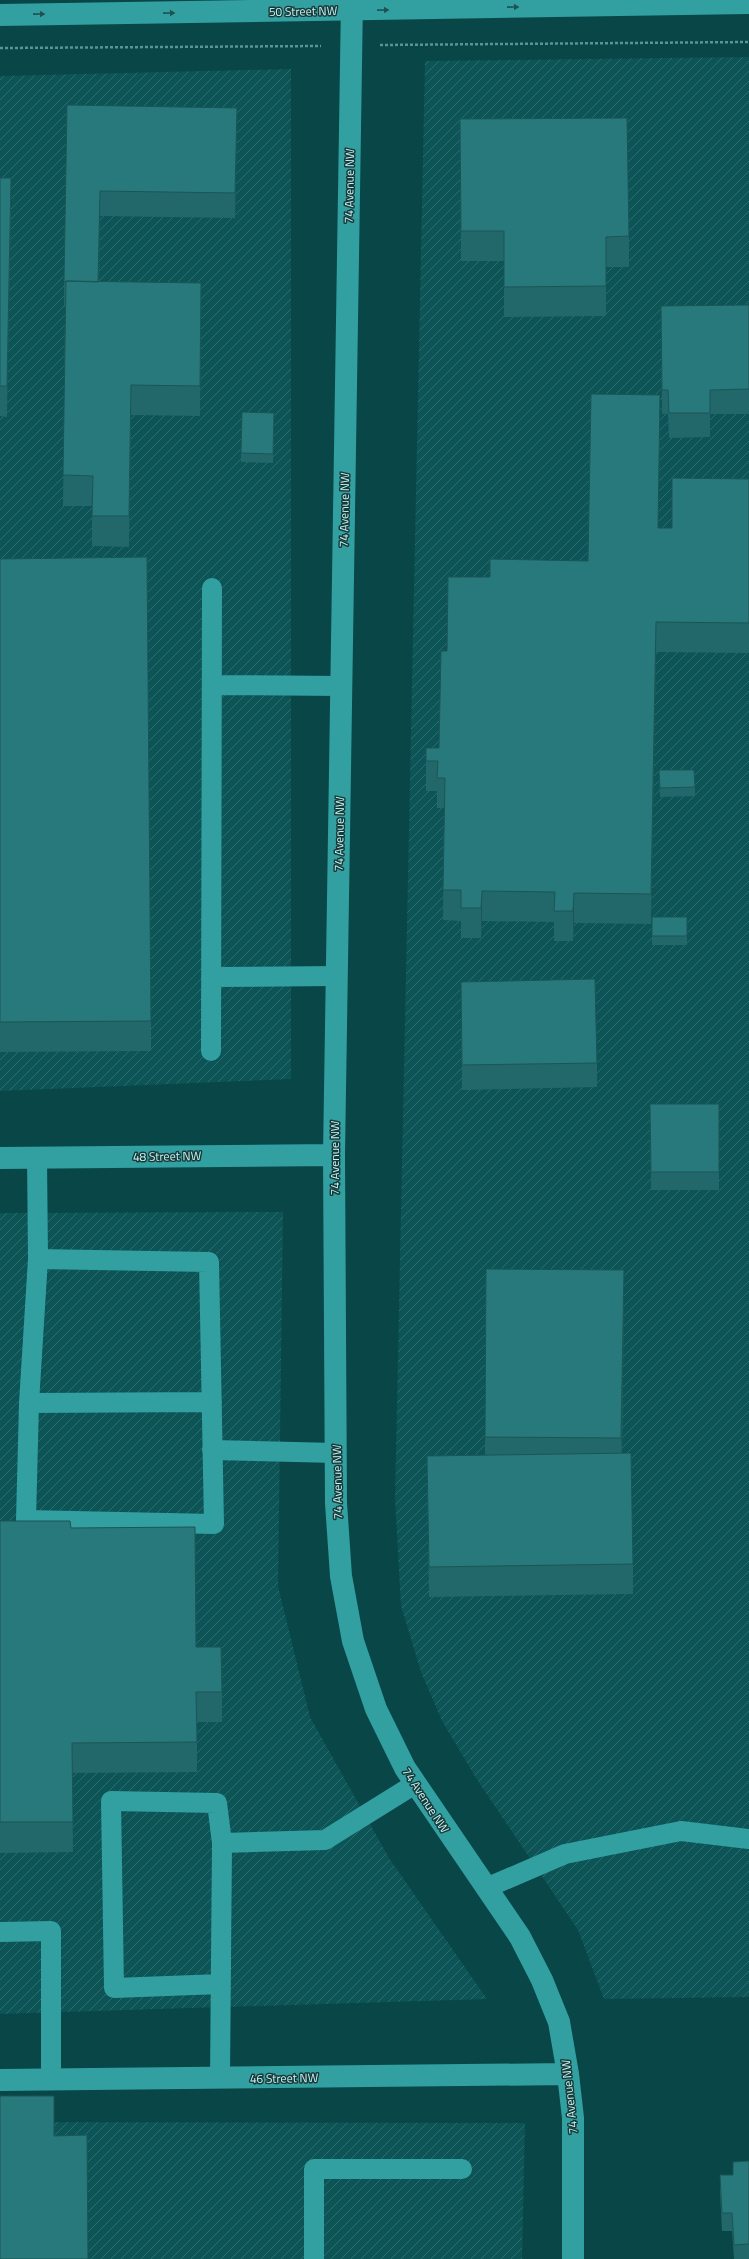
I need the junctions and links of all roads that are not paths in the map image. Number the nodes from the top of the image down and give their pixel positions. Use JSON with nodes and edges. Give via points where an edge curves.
{"nodes":[{"id":1,"x":749,"y":3,"type":"edge"},
{"id":2,"x":352,"y":5,"type":"edge"},
{"id":3,"x":0,"y":15,"type":"edge"},
{"id":4,"x":212,"y":588,"type":"dead end"},
{"id":5,"x":212,"y":686,"type":"junction"},
{"id":6,"x":341,"y":686,"type":"junction"},
{"id":7,"x":336,"y":976,"type":"junction"},
{"id":8,"x":211,"y":977,"type":"junction"},
{"id":9,"x":211,"y":1051,"type":"dead end"},
{"id":10,"x":334,"y":1155,"type":"junction"},
{"id":11,"x":37,"y":1157,"type":"junction"},
{"id":12,"x":0,"y":1158,"type":"edge"},
{"id":13,"x":38,"y":1259,"type":"junction"},
{"id":14,"x":212,"y":1402,"type":"junction"},
{"id":15,"x":29,"y":1403,"type":"junction"},
{"id":16,"x":212,"y":1450,"type":"junction"},
{"id":17,"x":336,"y":1453,"type":"junction"},
{"id":18,"x":415,"y":1784,"type":"junction"},
{"id":19,"x":749,"y":1839,"type":"edge"},
{"id":20,"x":222,"y":1843,"type":"junction"},
{"id":21,"x":486,"y":1888,"type":"junction"},
{"id":22,"x":0,"y":1932,"type":"edge"},
{"id":23,"x":221,"y":1984,"type":"junction"},
{"id":24,"x":568,"y":2074,"type":"junction"},
{"id":25,"x":220,"y":2078,"type":"junction"},
{"id":26,"x":0,"y":2080,"type":"edge"},
{"id":27,"x":51,"y":2080,"type":"junction"},
{"id":28,"x":462,"y":2169,"type":"dead end"},
{"id":29,"x":314,"y":2259,"type":"edge"},
{"id":30,"x":573,"y":2259,"type":"edge"}],
"edges":[{"from":2,"to":1,"type":"street","name":"50 Street NW","one_way":true},
{"from":3,"to":2,"type":"street","name":"50 Street NW","one_way":true},
{"from":2,"to":6,"type":"street","name":"74 Avenue NW"},
{"from":4,"to":5,"type":"lane"},
{"from":5,"to":6,"type":"lane"},
{"from":5,"to":8,"type":"lane"},
{"from":6,"to":7,"type":"street","name":"74 Avenue NW"},
{"from":7,"to":8,"type":"lane"},
{"from":7,"to":10,"type":"street","name":"74 Avenue NW"},
{"from":8,"to":9,"type":"lane"},
{"from":10,"to":11,"type":"street","name":"48 Street NW"},
{"from":10,"to":17,"type":"street","name":"74 Avenue NW"},
{"from":11,"to":12,"type":"street","name":"48 Street NW"},
{"from":11,"to":13,"type":"lane"},
{"from":13,"to":14,"type":"lane","via":[[210,1262]]},
{"from":13,"to":15,"type":"lane"},
{"from":14,"to":15,"type":"lane"},
{"from":14,"to":16,"type":"lane"},
{"from":15,"to":16,"type":"lane","via":[[26,1520],[214,1524]]},
{"from":16,"to":17,"type":"lane"},
{"from":17,"to":18,"type":"street","name":"74 Avenue NW","via":[[336,1503],[341,1576],[353,1640],[376,1709],[404,1768]]},
{"from":18,"to":20,"type":"lane","via":[[325,1840]]},
{"from":18,"to":21,"type":"street","name":"74 Avenue NW"},
{"from":19,"to":21,"type":"lane","via":[[681,1831],[565,1854]]},
{"from":20,"to":23,"type":"lane"},
{"from":20,"to":23,"type":"lane","via":[[217,1803],[111,1801],[114,1988]]},
{"from":21,"to":24,"type":"street","name":"74 Avenue NW","via":[[520,1937],[542,1980],[559,2022]]},
{"from":22,"to":27,"type":"lane","via":[[50,1930]]},
{"from":23,"to":25,"type":"lane"},
{"from":24,"to":25,"type":"street","name":"46 Street NW"},
{"from":24,"to":30,"type":"street","name":"74 Avenue NW","via":[[573,2118]]},
{"from":25,"to":27,"type":"street","name":"46 Street NW"},
{"from":26,"to":27,"type":"street","name":"46 Street NW"},
{"from":28,"to":29,"type":"lane","via":[[314,2169]]}]}
